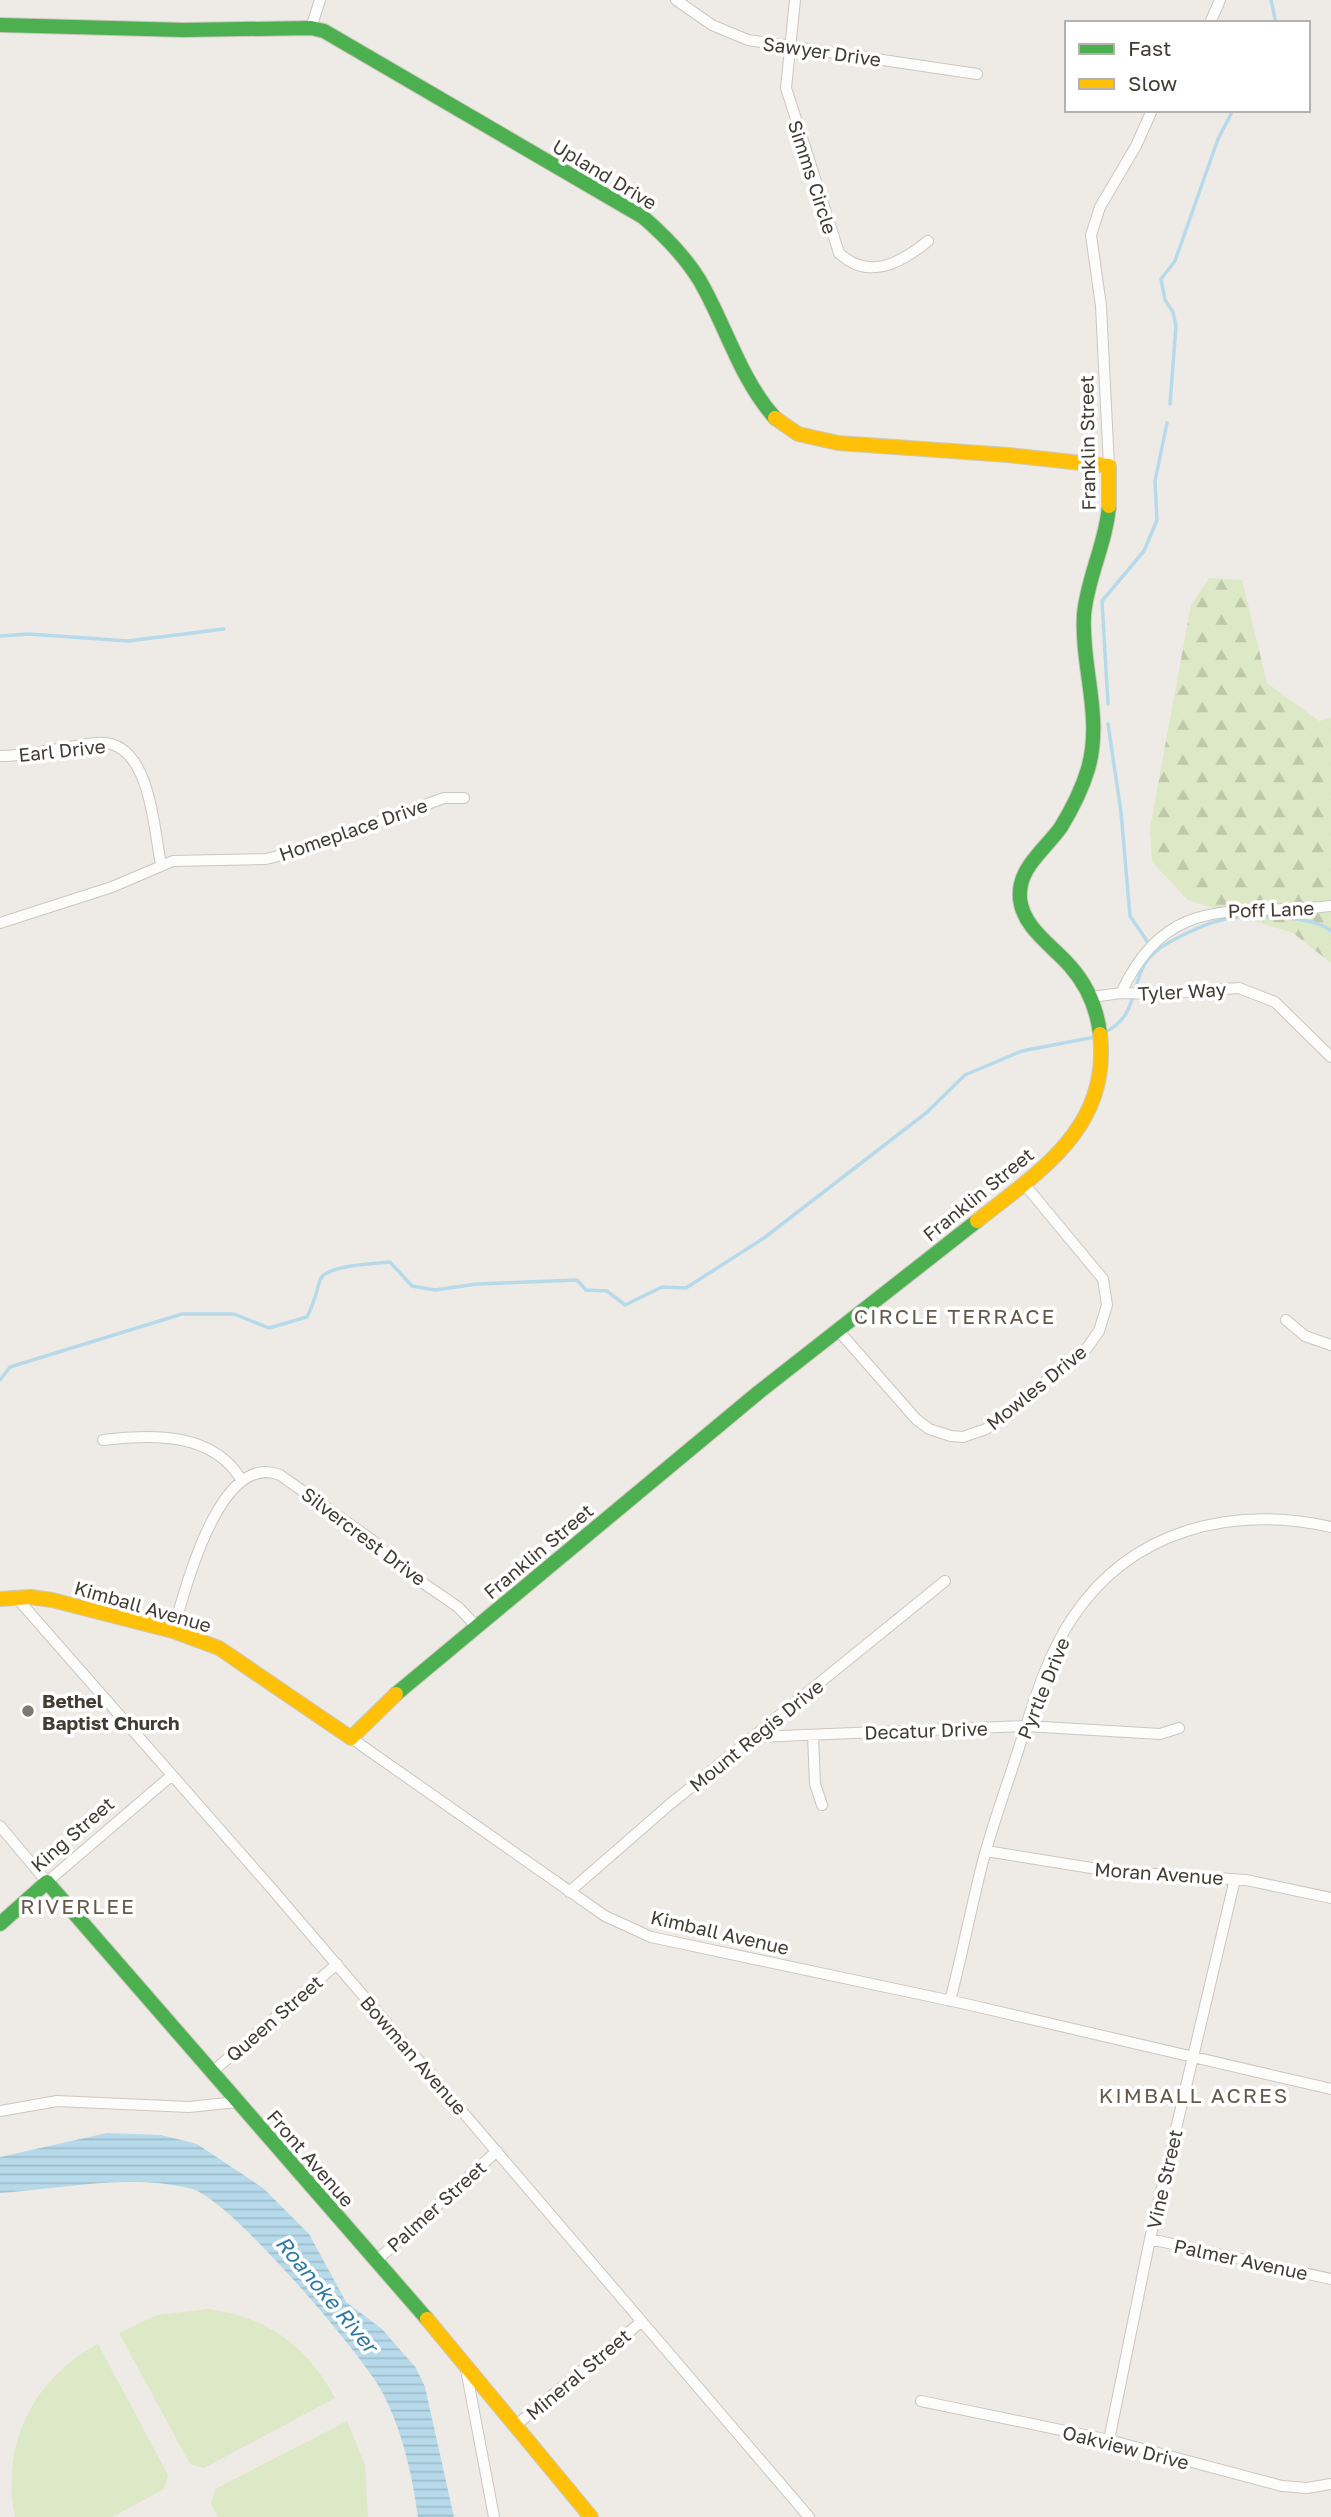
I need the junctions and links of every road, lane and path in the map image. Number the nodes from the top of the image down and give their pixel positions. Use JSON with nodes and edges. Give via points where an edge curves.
{"nodes":[{"id":1,"x":320,"y":0,"type":"edge"},
{"id":2,"x":676,"y":0,"type":"edge"},
{"id":3,"x":795,"y":0,"type":"edge"},
{"id":4,"x":1220,"y":0,"type":"edge"},
{"id":5,"x":1211,"y":21,"type":"edge"},
{"id":6,"x":0,"y":25,"type":"edge"},
{"id":7,"x":311,"y":28,"type":"junction"},
{"id":8,"x":789,"y":47,"type":"junction"},
{"id":9,"x":977,"y":74,"type":"dead end"},
{"id":10,"x":1151,"y":112,"type":"edge"},
{"id":11,"x":928,"y":241,"type":"dead end"},
{"id":12,"x":1109,"y":466,"type":"junction"},
{"id":13,"x":0,"y":756,"type":"edge"},
{"id":14,"x":464,"y":798,"type":"dead end"},
{"id":15,"x":161,"y":864,"type":"junction"},
{"id":16,"x":1331,"y":906,"type":"edge"},
{"id":17,"x":0,"y":923,"type":"edge"},
{"id":18,"x":1124,"y":993,"type":"junction"},
{"id":19,"x":1092,"y":997,"type":"junction"},
{"id":20,"x":1331,"y":1057,"type":"edge"},
{"id":21,"x":1025,"y":1185,"type":"junction"},
{"id":22,"x":1286,"y":1320,"type":"dead end"},
{"id":23,"x":837,"y":1329,"type":"junction"},
{"id":24,"x":1331,"y":1345,"type":"edge"},
{"id":25,"x":103,"y":1440,"type":"dead end"},
{"id":26,"x":242,"y":1481,"type":"junction"},
{"id":27,"x":1331,"y":1527,"type":"edge"},
{"id":28,"x":945,"y":1581,"type":"dead end"},
{"id":29,"x":7,"y":1598,"type":"edge"},
{"id":30,"x":477,"y":1627,"type":"junction"},
{"id":31,"x":173,"y":1631,"type":"junction"},
{"id":32,"x":1026,"y":1726,"type":"junction"},
{"id":33,"x":1178,"y":1728,"type":"dead end"},
{"id":34,"x":813,"y":1735,"type":"junction"},
{"id":35,"x":756,"y":1737,"type":"junction"},
{"id":36,"x":351,"y":1738,"type":"junction"},
{"id":37,"x":171,"y":1776,"type":"junction"},
{"id":38,"x":822,"y":1805,"type":"dead end"},
{"id":39,"x":0,"y":1826,"type":"edge"},
{"id":40,"x":986,"y":1851,"type":"junction"},
{"id":41,"x":1235,"y":1878,"type":"junction"},
{"id":42,"x":47,"y":1882,"type":"junction"},
{"id":43,"x":569,"y":1892,"type":"junction"},
{"id":44,"x":1331,"y":1898,"type":"edge"},
{"id":45,"x":0,"y":1924,"type":"edge"},
{"id":46,"x":337,"y":1964,"type":"junction"},
{"id":47,"x":950,"y":2001,"type":"junction"},
{"id":48,"x":1191,"y":2056,"type":"junction"},
{"id":49,"x":211,"y":2073,"type":"junction"},
{"id":50,"x":1331,"y":2090,"type":"edge"},
{"id":51,"x":237,"y":2102,"type":"junction"},
{"id":52,"x":0,"y":2111,"type":"edge"},
{"id":53,"x":497,"y":2151,"type":"junction"},
{"id":54,"x":1150,"y":2239,"type":"junction"},
{"id":55,"x":376,"y":2261,"type":"junction"},
{"id":56,"x":1331,"y":2279,"type":"edge"},
{"id":57,"x":641,"y":2322,"type":"junction"},
{"id":58,"x":465,"y":2364,"type":"junction"},
{"id":59,"x":921,"y":2401,"type":"dead end"},
{"id":60,"x":515,"y":2426,"type":"junction"},
{"id":61,"x":1109,"y":2440,"type":"junction"},
{"id":62,"x":1331,"y":2484,"type":"edge"},
{"id":63,"x":803,"y":2515,"type":"edge"},
{"id":64,"x":494,"y":2517,"type":"edge"},
{"id":65,"x":591,"y":2517,"type":"edge"}],
"edges":[{"from":1,"to":7,"type":"street"},
{"from":2,"to":8,"type":"street","name":"Sawyer Drive","via":[[729,34]]},
{"from":3,"to":8,"type":"street","name":"Simms Circle"},
{"from":4,"to":5,"type":"street"},
{"from":6,"to":7,"type":"street","name":"Upland Drive"},
{"from":7,"to":12,"type":"street","name":"Upland Drive","via":[[334,35],[664,233],[704,286],[759,396],[772,415],[793,431],[859,444],[1048,457]]},
{"from":8,"to":9,"type":"street","name":"Sawyer Drive"},
{"from":8,"to":11,"type":"street","name":"Simms Circle","via":[[789,102],[839,253],[855,265],[879,267],[897,263]]},
{"from":10,"to":12,"type":"street","name":"Franklin Street","via":[[1100,208],[1091,235],[1101,306]]},
{"from":12,"to":19,"type":"street","name":"Franklin Street","via":[[1107,520],[1084,608],[1097,716],[1092,752],[1062,824],[1026,872],[1020,890],[1027,919]]},
{"from":13,"to":15,"type":"street","name":"Earl Drive","via":[[98,743],[127,750],[139,766]]},
{"from":14,"to":15,"type":"street","name":"Homeplace Drive","via":[[444,798],[266,859],[187,859]]},
{"from":15,"to":17,"type":"street","name":"Homeplace Drive","via":[[112,887]]},
{"from":16,"to":18,"type":"street","name":"Poff Lane","via":[[1209,913],[1152,944],[1132,968]]},
{"from":18,"to":19,"type":"street","name":"Tyler Way"},
{"from":18,"to":20,"type":"street","name":"Tyler Way","via":[[1239,988],[1257,993],[1275,1002]]},
{"from":19,"to":21,"type":"street","name":"Franklin Street","via":[[1101,1050],[1096,1093],[1069,1141]]},
{"from":21,"to":23,"type":"street","name":"Franklin Street"},
{"from":21,"to":23,"type":"street","name":"Mowles Drive","via":[[1097,1268],[1107,1305],[1092,1343],[986,1429],[963,1437],[929,1429]]},
{"from":22,"to":24,"type":"street","via":[[1305,1336]]},
{"from":23,"to":30,"type":"street","name":"Franklin Street"},
{"from":25,"to":26,"type":"street","via":[[153,1436],[194,1443],[227,1460]]},
{"from":26,"to":30,"type":"street","name":"Silvercrest Drive","via":[[260,1471],[280,1475],[372,1540]]},
{"from":26,"to":31,"type":"street","via":[[220,1507],[204,1537]]},
{"from":27,"to":32,"type":"street","name":"Pyrtle Drive","via":[[1275,1517],[1219,1521],[1186,1530],[1133,1556],[1073,1618],[1044,1675]]},
{"from":28,"to":35,"type":"street","name":"Mount Regis Drive"},
{"from":29,"to":31,"type":"street","name":"Kimball Avenue","via":[[52,1600]]},
{"from":29,"to":37,"type":"street","name":"Bowman Avenue"},
{"from":30,"to":36,"type":"street","name":"Franklin Street"},
{"from":31,"to":36,"type":"street","name":"Kimball Avenue","via":[[219,1648]]},
{"from":32,"to":33,"type":"street","name":"Decatur Drive","via":[[1160,1734]]},
{"from":32,"to":34,"type":"street","name":"Decatur Drive"},
{"from":32,"to":40,"type":"street","name":"Pyrtle Drive"},
{"from":34,"to":35,"type":"street","name":"Decatur Drive"},
{"from":34,"to":38,"type":"street","via":[[815,1784]]},
{"from":35,"to":43,"type":"street","name":"Mount Regis Drive"},
{"from":36,"to":43,"type":"street","name":"Kimball Avenue"},
{"from":37,"to":42,"type":"street","name":"King Street"},
{"from":37,"to":46,"type":"street","name":"Bowman Avenue"},
{"from":39,"to":42,"type":"street","name":"Front Avenue"},
{"from":40,"to":41,"type":"street","name":"Moran Avenue","via":[[1110,1871]]},
{"from":40,"to":47,"type":"street","name":"Pyrtle Drive"},
{"from":41,"to":44,"type":"street","name":"Moran Avenue"},
{"from":41,"to":48,"type":"street","name":"Vine Street"},
{"from":42,"to":45,"type":"street","name":"King Street"},
{"from":42,"to":49,"type":"street","name":"Front Avenue"},
{"from":43,"to":47,"type":"street","name":"Kimball Avenue","via":[[622,1924],[671,1944]]},
{"from":46,"to":49,"type":"street","name":"Queen Street"},
{"from":46,"to":53,"type":"street","name":"Bowman Avenue"},
{"from":47,"to":48,"type":"street","name":"Kimball Avenue"},
{"from":48,"to":50,"type":"street","name":"Kimball Avenue"},
{"from":48,"to":54,"type":"street","name":"Vine Street"},
{"from":49,"to":51,"type":"street","name":"Front Avenue"},
{"from":51,"to":52,"type":"street","via":[[189,2107],[70,2101]]},
{"from":51,"to":55,"type":"street","name":"Front Avenue"},
{"from":53,"to":55,"type":"street","name":"Palmer Street"},
{"from":53,"to":57,"type":"street","name":"Bowman Avenue"},
{"from":54,"to":56,"type":"street","name":"Palmer Avenue"},
{"from":54,"to":61,"type":"street","name":"Vine Street"},
{"from":55,"to":58,"type":"street","name":"Front Avenue"},
{"from":57,"to":60,"type":"street","name":"Mineral Street"},
{"from":57,"to":63,"type":"street","name":"Bowman Avenue"},
{"from":58,"to":60,"type":"street","name":"Front Avenue"},
{"from":58,"to":64,"type":"street"},
{"from":59,"to":61,"type":"street","name":"Oakview Drive"},
{"from":60,"to":65,"type":"street","name":"Front Avenue"},
{"from":61,"to":62,"type":"street","name":"Oakview Drive","via":[[1282,2486]]}]}
